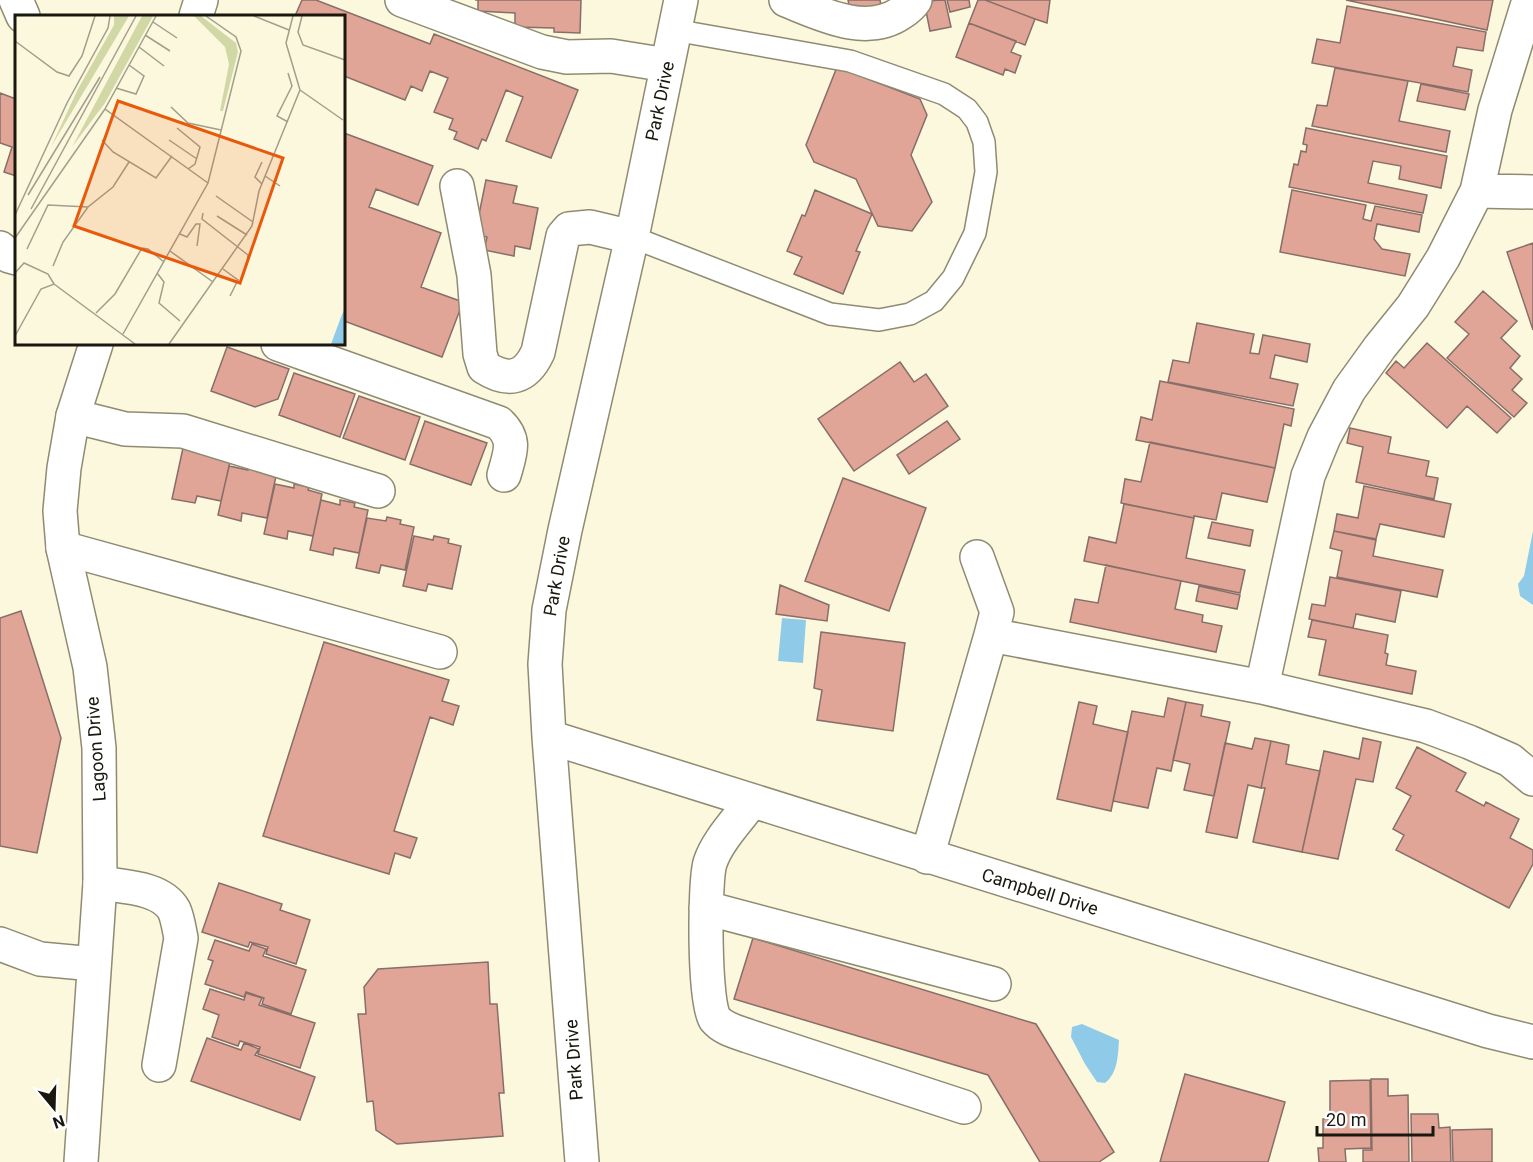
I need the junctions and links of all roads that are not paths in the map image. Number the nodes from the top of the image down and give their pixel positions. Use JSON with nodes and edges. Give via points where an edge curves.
{"nodes":[{"id":1,"x":16,"y":0,"type":"edge"},
{"id":2,"x":201,"y":0,"type":"edge"},
{"id":3,"x":402,"y":0,"type":"edge"},
{"id":4,"x":786,"y":0,"type":"edge"},
{"id":5,"x":915,"y":0,"type":"edge"},
{"id":6,"x":1529,"y":0,"type":"edge"},
{"id":7,"x":23,"y":15,"type":"edge"},
{"id":8,"x":196,"y":15,"type":"edge"},
{"id":9,"x":677,"y":15,"type":"edge"},
{"id":10,"x":667,"y":65,"type":"junction"},
{"id":11,"x":458,"y":186,"type":"dead end"},
{"id":12,"x":1477,"y":191,"type":"junction"},
{"id":13,"x":1533,"y":192,"type":"edge"},
{"id":14,"x":632,"y":237,"type":"junction"},
{"id":15,"x":0,"y":248,"type":"edge"},
{"id":16,"x":15,"y":258,"type":"edge"},
{"id":17,"x":96,"y":345,"type":"edge"},
{"id":18,"x":281,"y":345,"type":"edge"},
{"id":19,"x":74,"y":416,"type":"junction"},
{"id":20,"x":504,"y":475,"type":"dead end"},
{"id":21,"x":378,"y":491,"type":"dead end"},
{"id":22,"x":63,"y":548,"type":"junction"},
{"id":23,"x":977,"y":557,"type":"dead end"},
{"id":24,"x":991,"y":635,"type":"junction"},
{"id":25,"x":440,"y":652,"type":"dead end"},
{"id":26,"x":1262,"y":687,"type":"junction"},
{"id":27,"x":549,"y":737,"type":"junction"},
{"id":28,"x":1533,"y":779,"type":"edge"},
{"id":29,"x":751,"y":802,"type":"junction"},
{"id":30,"x":927,"y":857,"type":"junction"},
{"id":31,"x":100,"y":883,"type":"junction"},
{"id":32,"x":706,"y":908,"type":"junction"},
{"id":33,"x":0,"y":944,"type":"edge"},
{"id":34,"x":94,"y":964,"type":"junction"},
{"id":35,"x":994,"y":984,"type":"dead end"},
{"id":36,"x":1533,"y":1042,"type":"edge"},
{"id":37,"x":159,"y":1065,"type":"dead end"},
{"id":38,"x":964,"y":1107,"type":"dead end"},
{"id":39,"x":81,"y":1162,"type":"edge"},
{"id":40,"x":582,"y":1162,"type":"edge"}],
"edges":[{"from":1,"to":7,"type":"street"},
{"from":2,"to":8,"type":"street"},
{"from":3,"to":10,"type":"street","via":[[542,52],[567,57],[611,56]]},
{"from":4,"to":5,"type":"street","via":[[856,24],[891,20]]},
{"from":6,"to":12,"type":"street","via":[[1495,110]]},
{"from":9,"to":10,"type":"street","name":"Park Drive"},
{"from":9,"to":14,"type":"lane","via":[[850,61],[944,94],[967,109],[984,142],[986,172],[975,233],[953,278],[934,301],[910,314],[879,320],[830,314]]},
{"from":10,"to":14,"type":"street","name":"Park Drive"},
{"from":11,"to":14,"type":"street","via":[[474,275],[480,354],[484,368],[496,375],[521,373],[535,359],[563,236],[569,229],[590,227]]},
{"from":12,"to":13,"type":"street"},
{"from":12,"to":26,"type":"street","via":[[1437,268],[1349,390],[1324,437],[1308,476]]},
{"from":14,"to":27,"type":"street","name":"Park Drive","via":[[549,610],[545,664]]},
{"from":15,"to":16,"type":"street"},
{"from":17,"to":19,"type":"street","name":"Lagoon Drive"},
{"from":18,"to":20,"type":"street","via":[[499,423],[507,430],[511,449]]},
{"from":19,"to":21,"type":"street","via":[[125,429],[183,431]]},
{"from":19,"to":22,"type":"street","name":"Lagoon Drive","via":[[60,511]]},
{"from":22,"to":25,"type":"street"},
{"from":22,"to":31,"type":"street","name":"Lagoon Drive","via":[[90,667],[98,736]]},
{"from":23,"to":24,"type":"street","via":[[997,612]]},
{"from":24,"to":26,"type":"street"},
{"from":24,"to":30,"type":"street"},
{"from":26,"to":28,"type":"street","via":[[1426,726],[1510,760]]},
{"from":27,"to":29,"type":"street","name":"Campbell Drive"},
{"from":27,"to":40,"type":"street","name":"Park Drive"},
{"from":29,"to":30,"type":"street","name":"Campbell Drive"},
{"from":29,"to":32,"type":"street","via":[[710,862]]},
{"from":30,"to":36,"type":"street","name":"Campbell Drive"},
{"from":31,"to":34,"type":"street","name":"Lagoon Drive"},
{"from":31,"to":37,"type":"street","via":[[147,891],[174,910],[181,938]]},
{"from":32,"to":35,"type":"street"},
{"from":32,"to":38,"type":"street","via":[[710,1000],[714,1018],[727,1029]]},
{"from":33,"to":34,"type":"street","via":[[40,959]]},
{"from":34,"to":39,"type":"street","name":"Lagoon Drive"}]}
